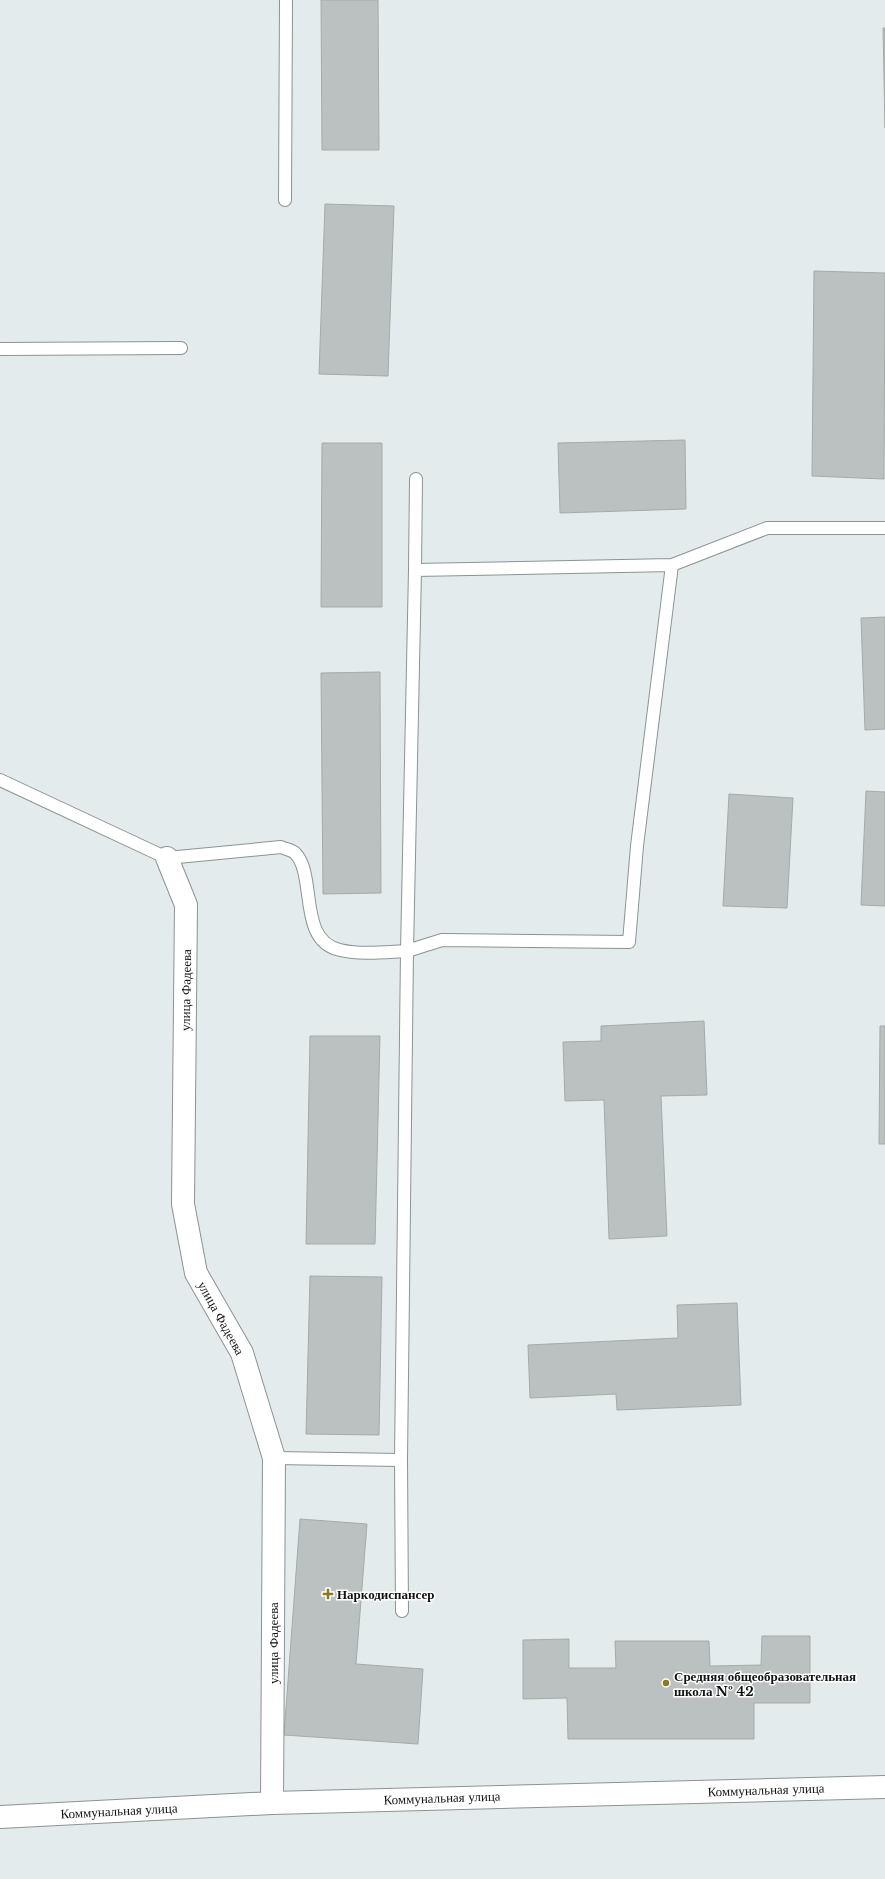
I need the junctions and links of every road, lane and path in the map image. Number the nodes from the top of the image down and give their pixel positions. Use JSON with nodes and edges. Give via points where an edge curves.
{"nodes":[{"id":1,"x":286,"y":0,"type":"edge"},
{"id":2,"x":285,"y":200,"type":"dead end"},
{"id":3,"x":181,"y":348,"type":"dead end"},
{"id":4,"x":0,"y":349,"type":"edge"},
{"id":5,"x":416,"y":479,"type":"dead end"},
{"id":6,"x":885,"y":528,"type":"edge"},
{"id":7,"x":672,"y":565,"type":"junction"},
{"id":8,"x":415,"y":570,"type":"junction"},
{"id":9,"x":0,"y":780,"type":"edge"},
{"id":10,"x":167,"y":858,"type":"junction"},
{"id":11,"x":407,"y":951,"type":"junction"},
{"id":12,"x":274,"y":1458,"type":"junction"},
{"id":13,"x":401,"y":1460,"type":"junction"},
{"id":14,"x":402,"y":1611,"type":"dead end"},
{"id":15,"x":885,"y":1787,"type":"edge"},
{"id":16,"x":272,"y":1803,"type":"junction"},
{"id":17,"x":0,"y":1818,"type":"edge"}],
"edges":[{"from":1,"to":2,"type":"lane"},
{"from":3,"to":4,"type":"lane"},
{"from":5,"to":8,"type":"lane"},
{"from":6,"to":7,"type":"lane","via":[[767,528]]},
{"from":7,"to":8,"type":"lane"},
{"from":7,"to":11,"type":"lane","via":[[637,846],[629,942],[442,940]]},
{"from":8,"to":11,"type":"lane"},
{"from":9,"to":10,"type":"lane"},
{"from":10,"to":11,"type":"lane","via":[[281,847],[295,852],[302,865],[314,928],[325,943],[339,950]]},
{"from":10,"to":12,"type":"street","name":"улица Фадеева","via":[[186,905],[183,1204],[196,1273],[242,1353]]},
{"from":11,"to":13,"type":"lane"},
{"from":12,"to":13,"type":"lane"},
{"from":12,"to":16,"type":"street","name":"улица Фадеева"},
{"from":13,"to":14,"type":"lane"},
{"from":15,"to":16,"type":"street","name":"Коммунальная улица"},
{"from":16,"to":17,"type":"street","name":"Коммунальная улица"}]}
